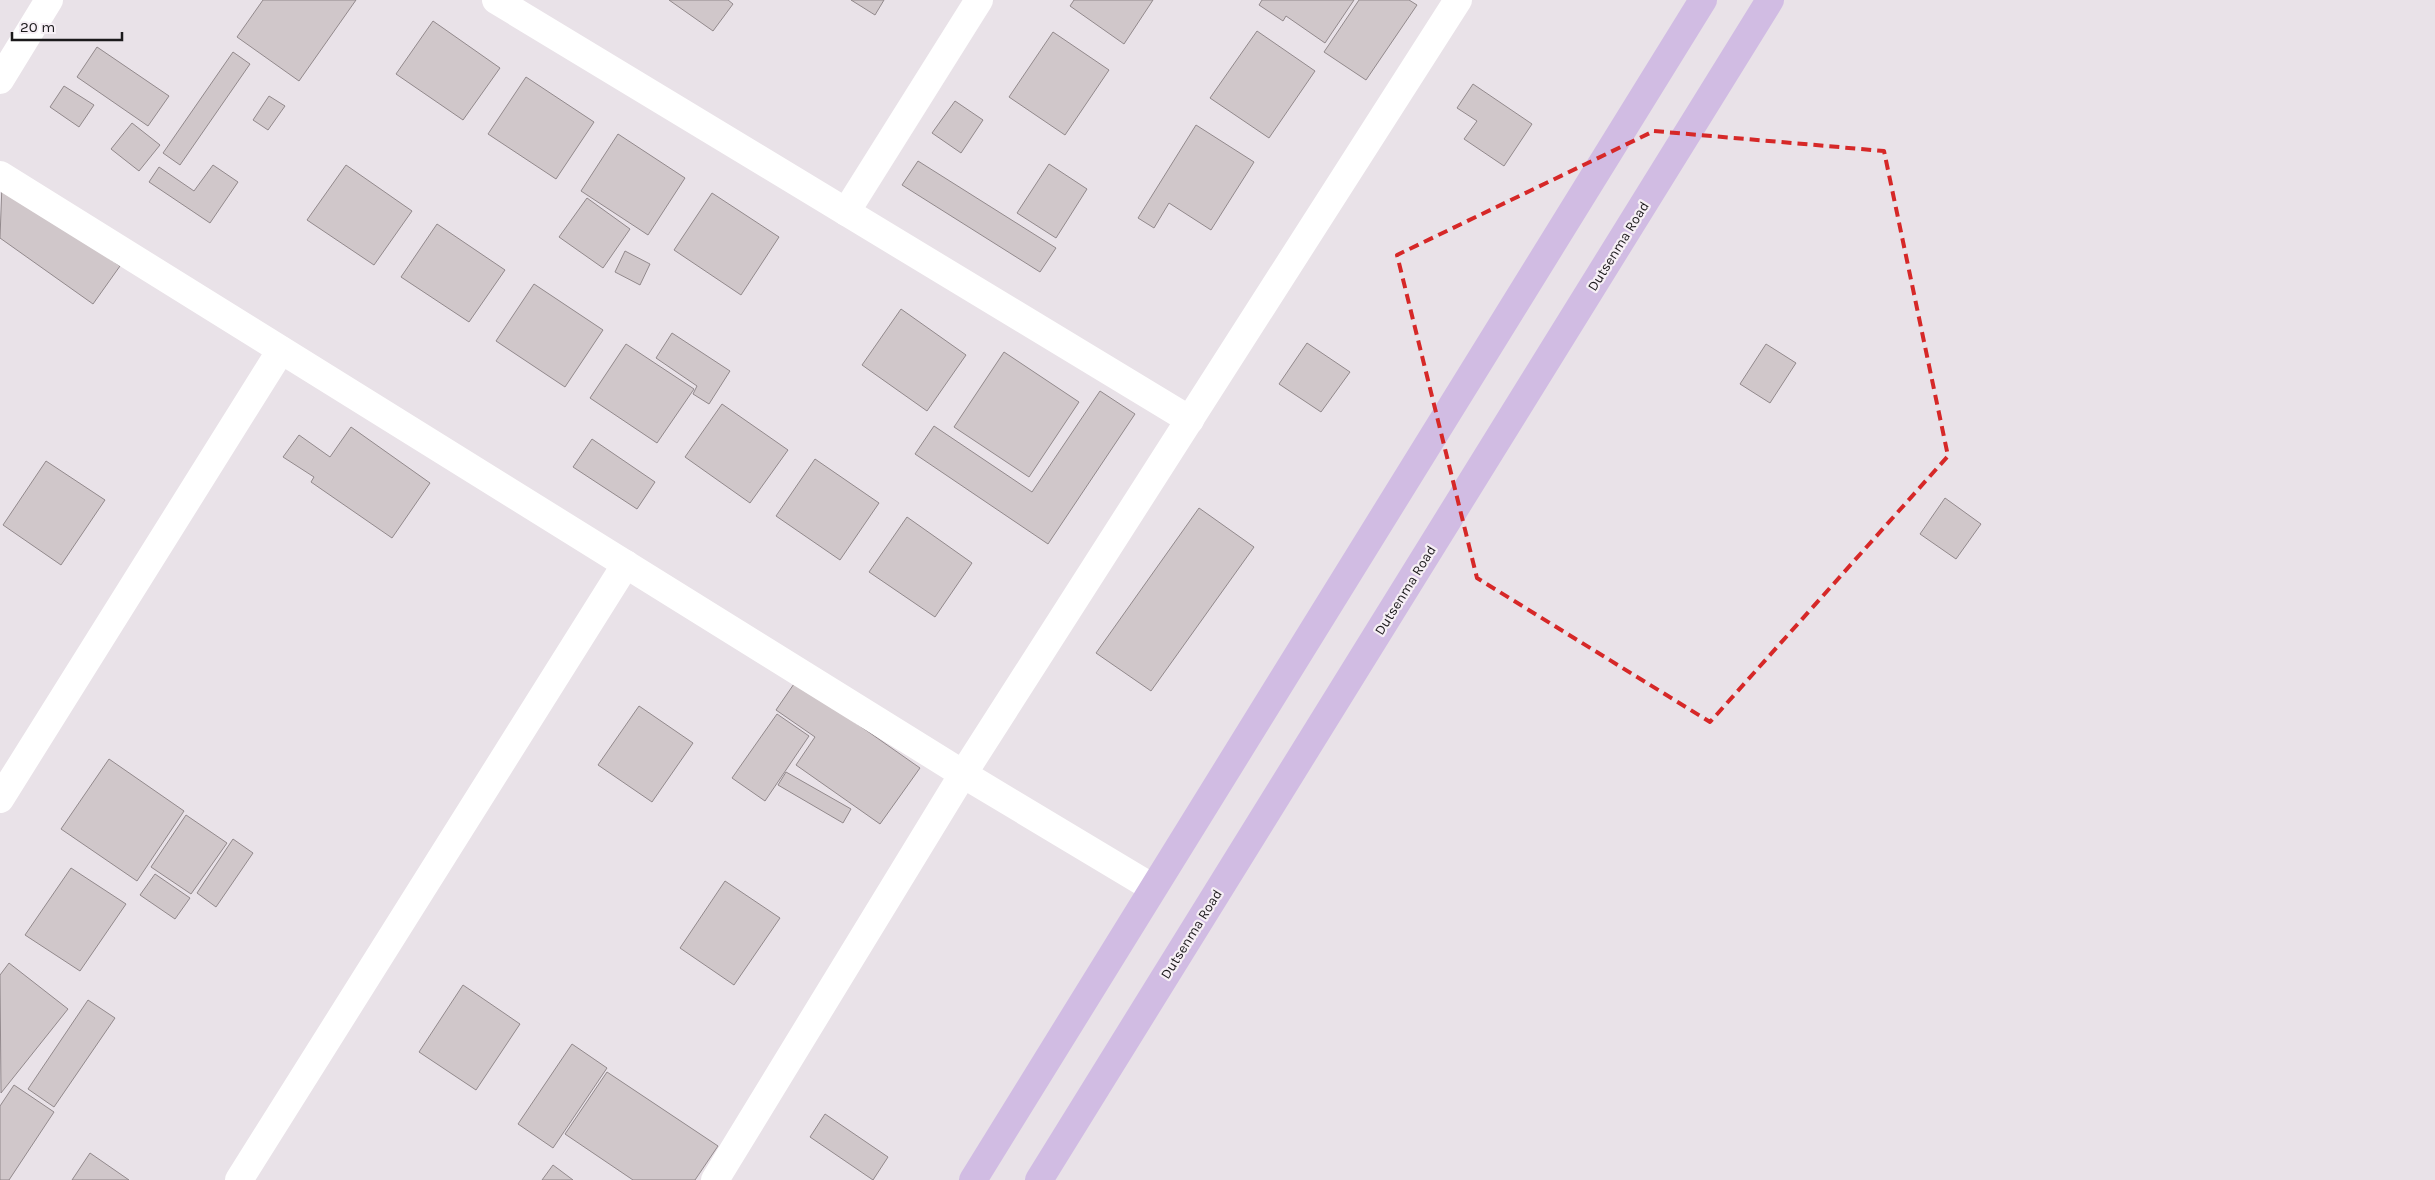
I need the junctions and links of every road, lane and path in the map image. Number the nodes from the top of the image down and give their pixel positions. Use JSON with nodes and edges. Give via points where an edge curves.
{"nodes":[{"id":1,"x":49,"y":0,"type":"edge"},
{"id":2,"x":979,"y":0,"type":"edge"},
{"id":3,"x":1458,"y":0,"type":"edge"},
{"id":4,"x":1703,"y":0,"type":"edge"},
{"id":5,"x":1770,"y":0,"type":"edge"},
{"id":6,"x":502,"y":2,"type":"edge"},
{"id":7,"x":0,"y":80,"type":"edge"},
{"id":8,"x":0,"y":175,"type":"edge"},
{"id":9,"x":846,"y":212,"type":"junction"},
{"id":10,"x":281,"y":350,"type":"junction"},
{"id":11,"x":1190,"y":420,"type":"junction"},
{"id":12,"x":626,"y":564,"type":"junction"},
{"id":13,"x":963,"y":774,"type":"junction"},
{"id":14,"x":0,"y":799,"type":"edge"},
{"id":15,"x":1153,"y":888,"type":"junction"},
{"id":16,"x":238,"y":1180,"type":"edge"},
{"id":17,"x":715,"y":1180,"type":"edge"},
{"id":18,"x":973,"y":1180,"type":"edge"},
{"id":19,"x":1039,"y":1180,"type":"edge"}],
"edges":[{"from":1,"to":7,"type":"street"},
{"from":2,"to":9,"type":"street"},
{"from":3,"to":11,"type":"street"},
{"from":4,"to":15,"type":"main road"},
{"from":5,"to":19,"type":"main road","name":"Dutsenma Road"},
{"from":6,"to":9,"type":"street"},
{"from":8,"to":10,"type":"street"},
{"from":9,"to":11,"type":"street"},
{"from":10,"to":12,"type":"street"},
{"from":10,"to":14,"type":"street"},
{"from":11,"to":13,"type":"street"},
{"from":12,"to":13,"type":"street"},
{"from":12,"to":16,"type":"street"},
{"from":13,"to":15,"type":"street"},
{"from":13,"to":17,"type":"street"},
{"from":15,"to":18,"type":"main road"}]}
